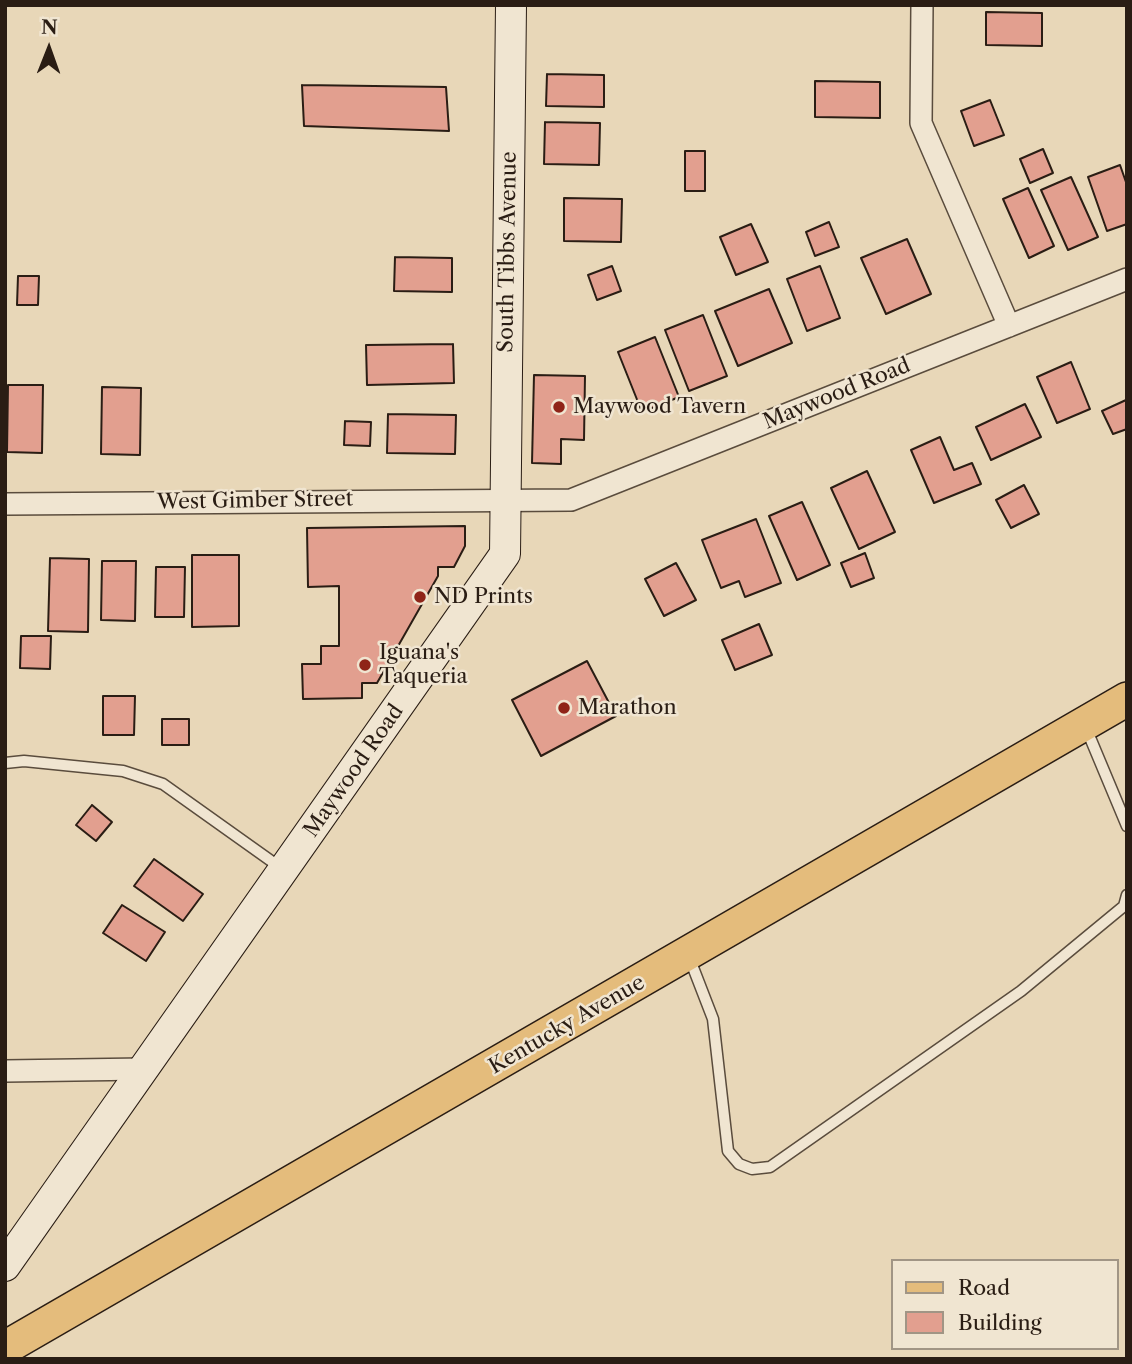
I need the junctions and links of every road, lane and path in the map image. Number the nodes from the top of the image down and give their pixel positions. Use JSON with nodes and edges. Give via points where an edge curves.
{"nodes":[{"id":1,"x":511,"y":5,"type":"edge"},
{"id":2,"x":922,"y":5,"type":"edge"},
{"id":3,"x":1127,"y":279,"type":"edge"},
{"id":4,"x":1009,"y":326,"type":"junction"},
{"id":5,"x":506,"y":499,"type":"junction"},
{"id":6,"x":5,"y":504,"type":"edge"},
{"id":7,"x":1127,"y":699,"type":"edge"},
{"id":8,"x":1084,"y":723,"type":"junction"},
{"id":9,"x":5,"y":763,"type":"edge"},
{"id":10,"x":1127,"y":826,"type":"edge"},
{"id":11,"x":284,"y":870,"type":"junction"},
{"id":12,"x":1127,"y":895,"type":"edge"},
{"id":13,"x":688,"y":954,"type":"junction"},
{"id":14,"x":144,"y":1069,"type":"junction"},
{"id":15,"x":5,"y":1071,"type":"edge"},
{"id":16,"x":5,"y":1266,"type":"edge"},
{"id":17,"x":5,"y":1348,"type":"edge"}],
"edges":[{"from":1,"to":5,"type":"main road","name":"South Tibbs Avenue"},
{"from":2,"to":4,"type":"street","via":[[921,123]]},
{"from":3,"to":4,"type":"street","name":"Maywood Road"},
{"from":4,"to":5,"type":"street","name":"Maywood Road","via":[[571,500]]},
{"from":5,"to":6,"type":"street","name":"West Gimber Street"},
{"from":5,"to":11,"type":"main road","name":"Maywood Road","via":[[505,554]]},
{"from":7,"to":8,"type":"main road","name":"Kentucky Avenue"},
{"from":8,"to":10,"type":"lane"},
{"from":8,"to":13,"type":"main road","name":"Kentucky Avenue"},
{"from":9,"to":11,"type":"lane","via":[[123,772],[163,785]]},
{"from":11,"to":14,"type":"main road","name":"Maywood Road"},
{"from":12,"to":13,"type":"lane","via":[[1124,906],[1020,991],[771,1167],[752,1169],[739,1164],[729,1151],[713,1019]]},
{"from":13,"to":17,"type":"main road","name":"Kentucky Avenue"},
{"from":14,"to":15,"type":"street"},
{"from":14,"to":16,"type":"main road","name":"Maywood Road"}]}
